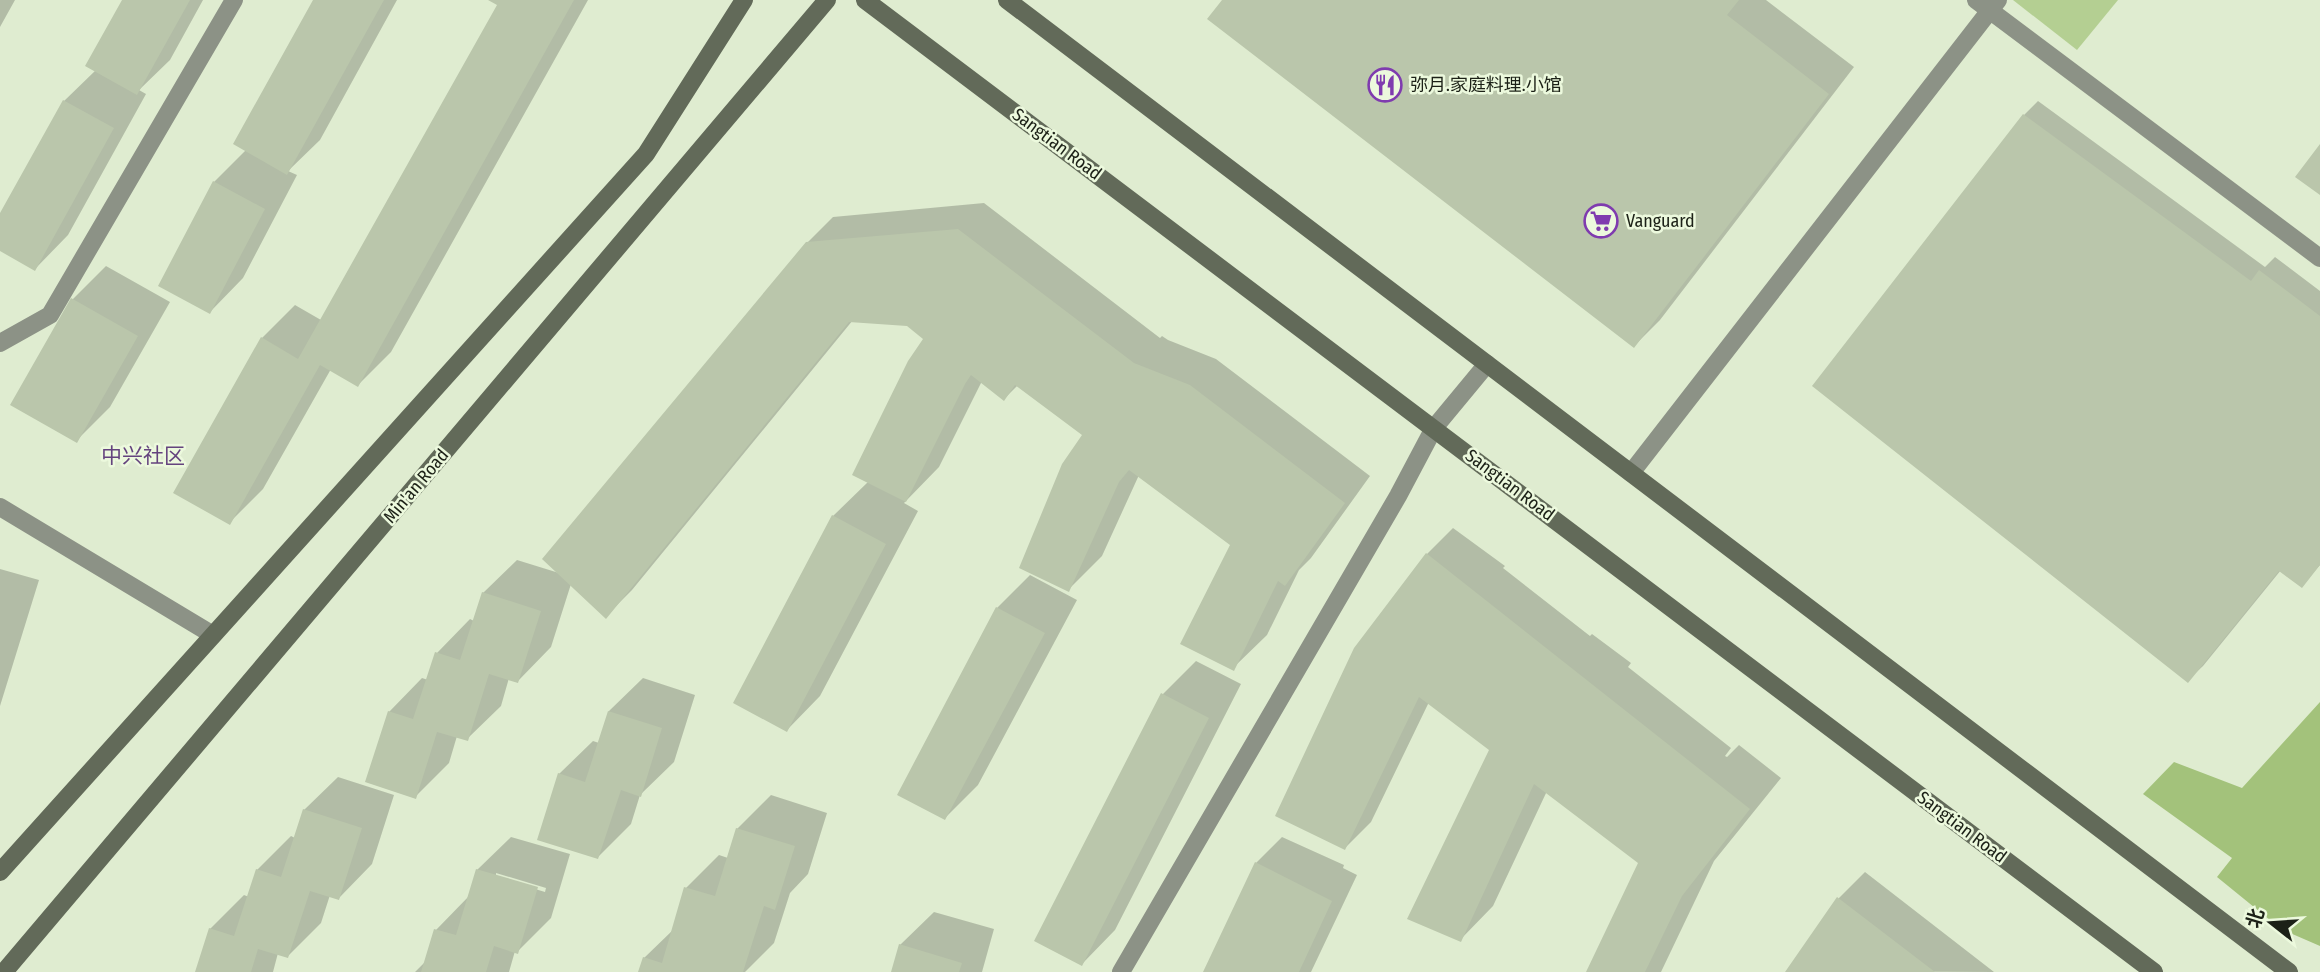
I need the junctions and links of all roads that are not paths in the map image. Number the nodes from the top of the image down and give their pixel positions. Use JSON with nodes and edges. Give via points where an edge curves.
{"nodes":[{"id":1,"x":234,"y":0,"type":"edge"},
{"id":2,"x":744,"y":0,"type":"edge"},
{"id":3,"x":827,"y":0,"type":"edge"},
{"id":4,"x":865,"y":0,"type":"edge"},
{"id":5,"x":1007,"y":0,"type":"edge"},
{"id":6,"x":1988,"y":3,"type":"edge"},
{"id":7,"x":2320,"y":258,"type":"edge"},
{"id":8,"x":0,"y":343,"type":"edge"},
{"id":9,"x":1487,"y":364,"type":"junction"},
{"id":10,"x":1434,"y":428,"type":"junction"},
{"id":11,"x":1631,"y":473,"type":"junction"},
{"id":12,"x":0,"y":507,"type":"edge"},
{"id":13,"x":214,"y":635,"type":"junction"},
{"id":14,"x":0,"y":872,"type":"edge"},
{"id":15,"x":5,"y":972,"type":"edge"},
{"id":16,"x":1121,"y":972,"type":"edge"},
{"id":17,"x":2154,"y":972,"type":"edge"},
{"id":18,"x":2288,"y":972,"type":"edge"}],
"edges":[{"from":1,"to":8,"type":"street","via":[[50,315]]},
{"from":2,"to":13,"type":"main road","via":[[646,154]]},
{"from":3,"to":15,"type":"main road","name":"Min'an Road"},
{"from":4,"to":10,"type":"main road","name":"Sangtian Road"},
{"from":5,"to":9,"type":"main road"},
{"from":6,"to":7,"type":"street"},
{"from":6,"to":11,"type":"street"},
{"from":9,"to":10,"type":"street"},
{"from":9,"to":11,"type":"main road"},
{"from":10,"to":16,"type":"street"},
{"from":10,"to":17,"type":"main road","name":"Sangtian Road"},
{"from":11,"to":18,"type":"main road"},
{"from":12,"to":13,"type":"street"},
{"from":13,"to":14,"type":"main road"}]}
